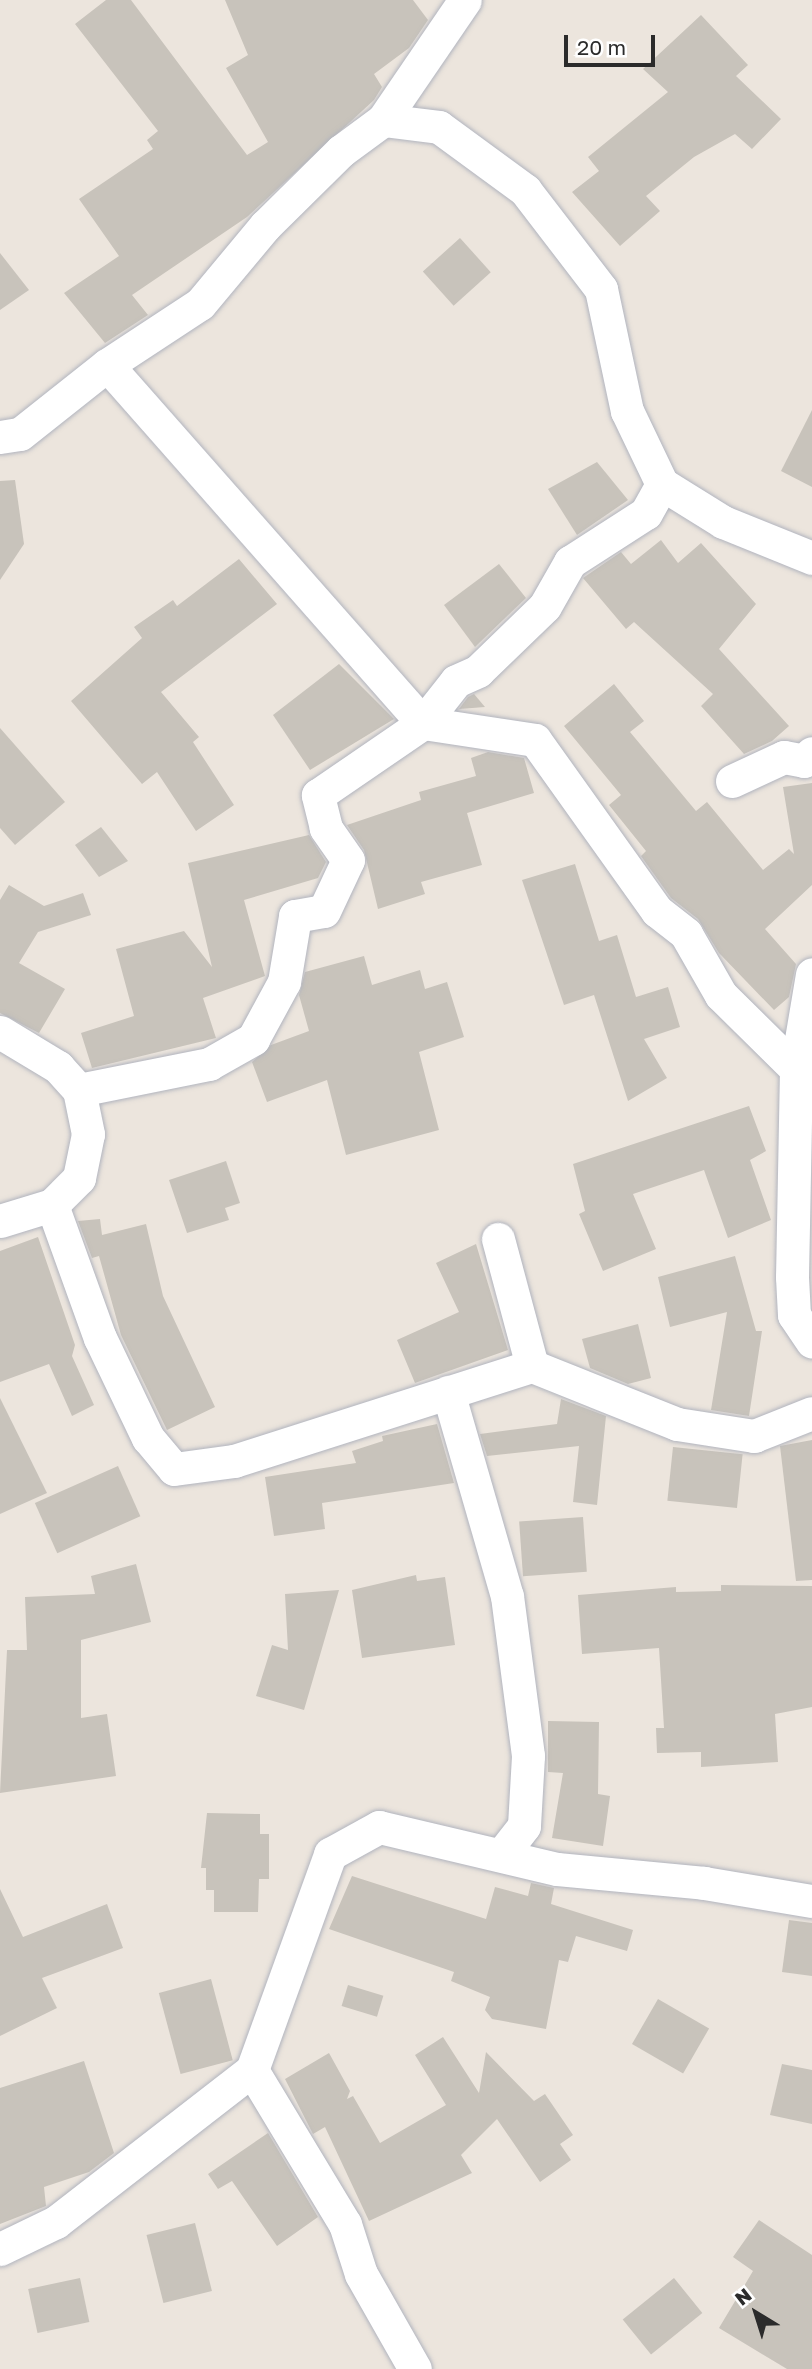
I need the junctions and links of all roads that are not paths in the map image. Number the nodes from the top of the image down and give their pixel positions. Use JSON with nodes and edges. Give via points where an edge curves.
{"nodes":[{"id":1,"x":465,"y":0,"type":"edge"},
{"id":2,"x":383,"y":120,"type":"junction"},
{"id":3,"x":107,"y":365,"type":"junction"},
{"id":4,"x":0,"y":437,"type":"edge"},
{"id":5,"x":662,"y":484,"type":"junction"},
{"id":6,"x":812,"y":558,"type":"edge"},
{"id":7,"x":424,"y":723,"type":"junction"},
{"id":8,"x":812,"y":753,"type":"edge"},
{"id":9,"x":732,"y":781,"type":"dead end"},
{"id":10,"x":812,"y":974,"type":"edge"},
{"id":11,"x":0,"y":1032,"type":"edge"},
{"id":12,"x":796,"y":1069,"type":"junction"},
{"id":13,"x":79,"y":1090,"type":"junction"},
{"id":14,"x":52,"y":1205,"type":"junction"},
{"id":15,"x":0,"y":1221,"type":"edge"},
{"id":16,"x":498,"y":1239,"type":"dead end"},
{"id":17,"x":812,"y":1342,"type":"edge"},
{"id":18,"x":532,"y":1366,"type":"junction"},
{"id":19,"x":448,"y":1392,"type":"junction"},
{"id":20,"x":812,"y":1413,"type":"edge"},
{"id":21,"x":504,"y":1852,"type":"junction"},
{"id":22,"x":812,"y":1901,"type":"edge"},
{"id":23,"x":252,"y":2070,"type":"junction"},
{"id":24,"x":0,"y":2249,"type":"edge"},
{"id":25,"x":415,"y":2369,"type":"edge"}],
"edges":[{"from":1,"to":2,"type":"street"},
{"from":2,"to":3,"type":"street","via":[[293,198],[200,304]]},
{"from":2,"to":5,"type":"street","via":[[439,127],[526,190],[601,289],[627,411]]},
{"from":3,"to":4,"type":"street","via":[[20,434]]},
{"from":3,"to":7,"type":"street"},
{"from":5,"to":6,"type":"street","via":[[723,522]]},
{"from":5,"to":7,"type":"street","via":[[646,513],[570,562],[545,606],[478,671],[456,681]]},
{"from":7,"to":12,"type":"street","via":[[535,740],[657,911],[686,934],[721,995]]},
{"from":7,"to":13,"type":"street","via":[[318,795],[326,828],[348,860],[324,911],[295,916],[284,982],[253,1039],[209,1064]]},
{"from":8,"to":9,"type":"street","via":[[804,761],[784,757]]},
{"from":10,"to":12,"type":"street"},
{"from":11,"to":13,"type":"street","via":[[58,1068]]},
{"from":12,"to":17,"type":"street","via":[[794,1315]]},
{"from":13,"to":14,"type":"street","via":[[86,1109],[86,1158],[79,1178]]},
{"from":14,"to":15,"type":"street"},
{"from":14,"to":19,"type":"street","via":[[100,1338],[148,1438],[174,1469],[234,1461]]},
{"from":16,"to":18,"type":"street"},
{"from":18,"to":19,"type":"street"},
{"from":18,"to":20,"type":"street","via":[[677,1424],[754,1436]]},
{"from":19,"to":21,"type":"street","via":[[507,1596],[528,1756],[524,1826]]},
{"from":21,"to":22,"type":"street","via":[[556,1869],[704,1883]]},
{"from":21,"to":23,"type":"street","via":[[379,1826],[330,1854]]},
{"from":23,"to":24,"type":"street","via":[[56,2222]]},
{"from":23,"to":25,"type":"street","via":[[345,2224],[361,2274]]}]}
